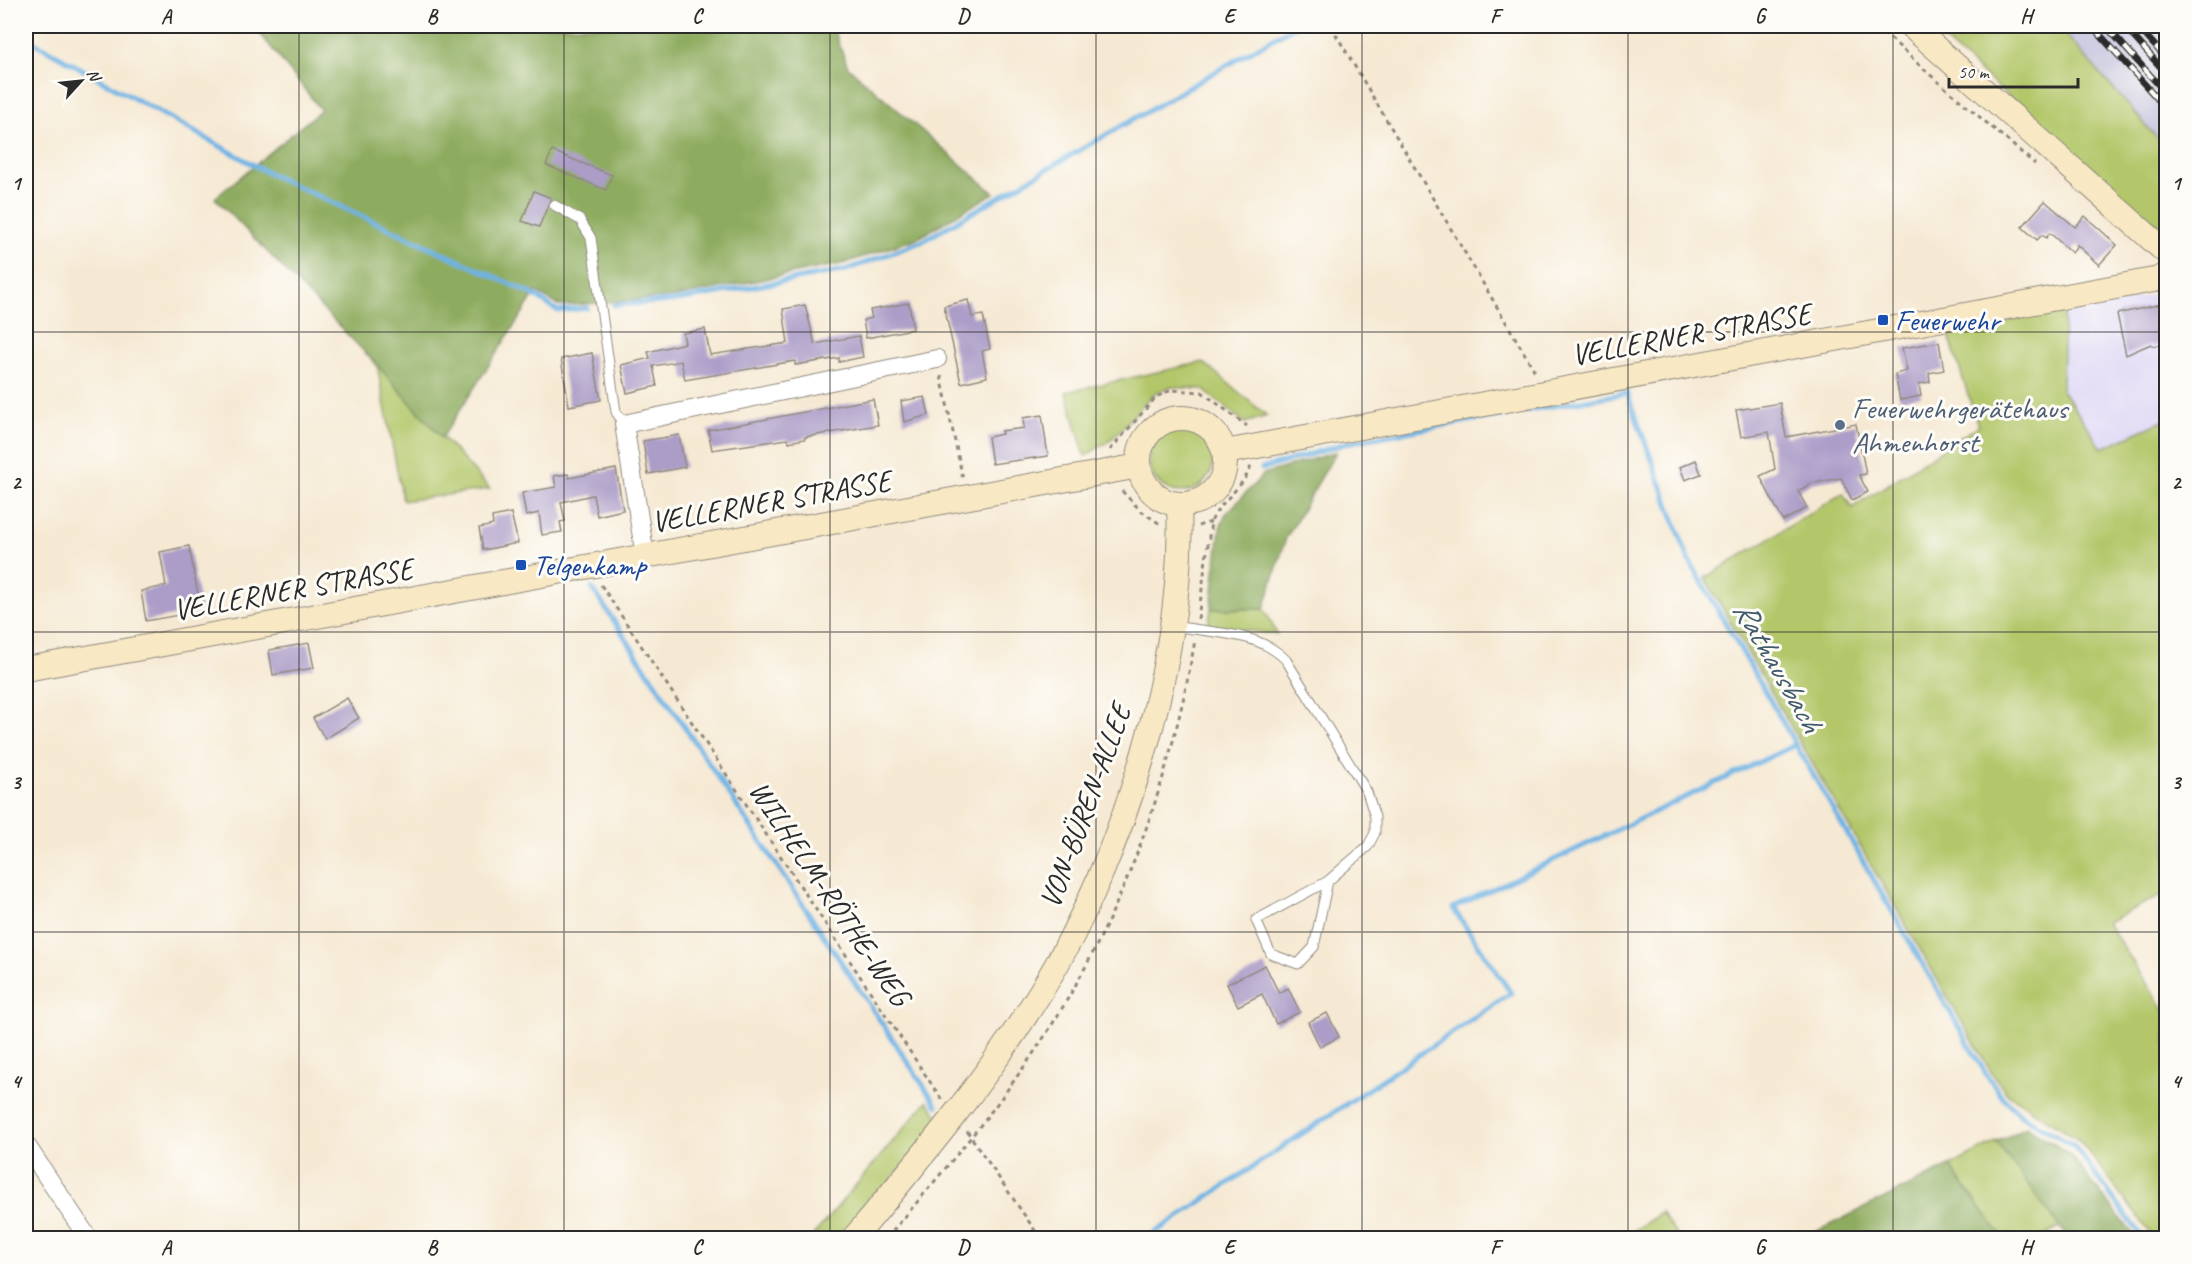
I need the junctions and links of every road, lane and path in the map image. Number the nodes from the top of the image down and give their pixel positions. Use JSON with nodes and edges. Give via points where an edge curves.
{"nodes":[{"id":1,"x":1331,"y":26,"type":"edge"},
{"id":2,"x":1911,"y":26,"type":"edge"},
{"id":3,"x":554,"y":205,"type":"dead end"},
{"id":4,"x":2166,"y":252,"type":"edge"},
{"id":5,"x":2166,"y":274,"type":"edge"},
{"id":6,"x":937,"y":359,"type":"joint"},
{"id":7,"x":1541,"y":393,"type":"junction"},
{"id":8,"x":624,"y":424,"type":"junction"},
{"id":9,"x":1244,"y":426,"type":"dead end"},
{"id":10,"x":1225,"y":452,"type":"junction"},
{"id":11,"x":1252,"y":465,"type":"dead end"},
{"id":12,"x":1139,"y":466,"type":"junction"},
{"id":13,"x":1115,"y":471,"type":"junction"},
{"id":14,"x":967,"y":498,"type":"junction"},
{"id":15,"x":1179,"y":515,"type":"junction"},
{"id":16,"x":645,"y":556,"type":"junction"},
{"id":17,"x":594,"y":566,"type":"junction"},
{"id":18,"x":1170,"y":626,"type":"junction"},
{"id":19,"x":26,"y":669,"type":"edge"},
{"id":20,"x":1328,"y":881,"type":"junction"},
{"id":21,"x":954,"y":1118,"type":"junction"},
{"id":22,"x":26,"y":1145,"type":"edge"},
{"id":23,"x":88,"y":1239,"type":"edge"},
{"id":24,"x":854,"y":1239,"type":"edge"},
{"id":25,"x":1040,"y":1239,"type":"edge"}],
"edges":[{"from":1,"to":7,"type":"path","via":[[1537,375]]},
{"from":2,"to":4,"type":"main road"},
{"from":3,"to":8,"type":"lane","via":[[580,220],[591,238],[616,412]]},
{"from":5,"to":7,"type":"main road","name":"VELLERNER STRASSE","via":[[2159,279],[2024,305]]},
{"from":6,"to":8,"type":"street"},
{"from":6,"to":14,"type":"path"},
{"from":7,"to":10,"type":"main road","name":"VELLERNER STRASSE"},
{"from":8,"to":16,"type":"street"},
{"from":9,"to":13,"type":"path","via":[[1202,392],[1171,390],[1156,397],[1110,448]]},
{"from":10,"to":12,"type":"main road","via":[[1209,427],[1182,417],[1167,420],[1150,432],[1139,452]]},
{"from":10,"to":15,"type":"main road","via":[[1224,471],[1215,489]]},
{"from":11,"to":15,"type":"path","via":[[1248,475],[1215,511],[1211,522],[1197,526]]},
{"from":12,"to":13,"type":"main road","name":"VELLERNER STRASSE"},
{"from":12,"to":15,"type":"main road","via":[[1143,481]]},
{"from":13,"to":14,"type":"main road","name":"VELLERNER STRASSE"},
{"from":13,"to":15,"type":"path","via":[[1119,487],[1141,511],[1163,526]]},
{"from":14,"to":16,"type":"main road","name":"VELLERNER STRASSE"},
{"from":15,"to":18,"type":"main road","name":"VON-BÜREN-ALLEE"},
{"from":16,"to":17,"type":"main road","name":"VELLERNER STRASSE"},
{"from":17,"to":19,"type":"main road","name":"VELLERNER STRASSE"},
{"from":17,"to":21,"type":"path","name":"WILHELM-RÖTHE-WEG","via":[[599,582]]},
{"from":18,"to":20,"type":"lane","via":[[1262,641],[1286,660],[1361,782],[1375,817],[1368,846]]},
{"from":18,"to":21,"type":"main road","name":"VON-BÜREN-ALLEE","via":[[1142,754],[1113,841],[1079,921],[1043,988]]},
{"from":20,"to":20,"type":"lane","via":[[1314,947],[1298,964],[1271,954],[1256,920]]},
{"from":21,"to":24,"type":"main road","name":"VON-BÜREN-ALLEE"},
{"from":21,"to":25,"type":"path","name":"WILHELM-RÖTHE-WEG","via":[[972,1136]]},
{"from":22,"to":23,"type":"street"}]}
